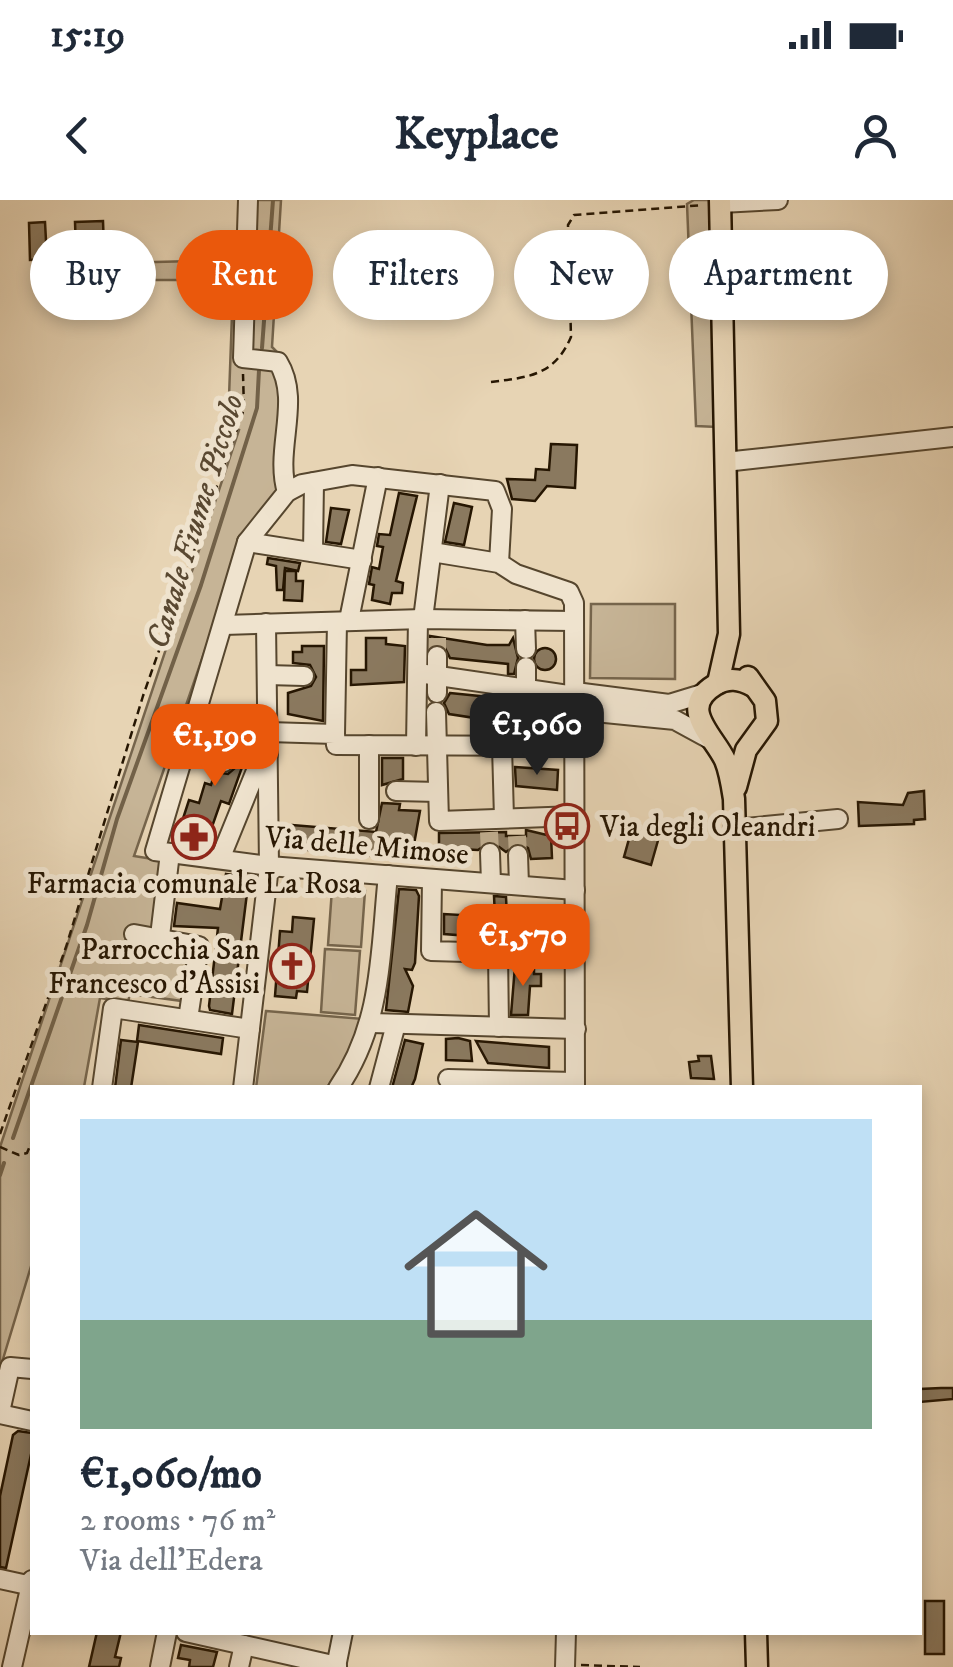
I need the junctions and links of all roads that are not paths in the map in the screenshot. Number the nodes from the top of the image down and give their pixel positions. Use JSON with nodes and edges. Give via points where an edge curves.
{"nodes":[{"id":1,"x":248,"y":200,"type":"edge"},
{"id":2,"x":778,"y":200,"type":"edge"},
{"id":3,"x":720,"y":201,"type":"edge"},
{"id":4,"x":953,"y":437,"type":"edge"},
{"id":5,"x":725,"y":462,"type":"junction"},
{"id":6,"x":378,"y":477,"type":"junction"},
{"id":7,"x":314,"y":482,"type":"junction"},
{"id":8,"x":440,"y":484,"type":"junction"},
{"id":9,"x":287,"y":492,"type":"junction"},
{"id":10,"x":248,"y":542,"type":"junction"},
{"id":11,"x":313,"y":552,"type":"junction"},
{"id":12,"x":432,"y":552,"type":"junction"},
{"id":13,"x":362,"y":560,"type":"junction"},
{"id":14,"x":499,"y":563,"type":"junction"},
{"id":15,"x":525,"y":620,"type":"junction"},
{"id":16,"x":343,"y":621,"type":"junction"},
{"id":17,"x":574,"y":621,"type":"junction"},
{"id":18,"x":266,"y":623,"type":"junction"},
{"id":19,"x":429,"y":623,"type":"junction"},
{"id":20,"x":224,"y":624,"type":"junction"},
{"id":21,"x":729,"y":634,"type":"junction"},
{"id":22,"x":437,"y":656,"type":"tunnel mouth"},
{"id":23,"x":267,"y":675,"type":"junction"},
{"id":24,"x":321,"y":677,"type":"junction"},
{"id":25,"x":753,"y":686,"type":"junction"},
{"id":26,"x":712,"y":688,"type":"junction"},
{"id":27,"x":526,"y":697,"type":"junction"},
{"id":28,"x":575,"y":700,"type":"junction"},
{"id":29,"x":436,"y":712,"type":"dead end"},
{"id":30,"x":526,"y":724,"type":"dead end"},
{"id":31,"x":268,"y":732,"type":"junction"},
{"id":32,"x":335,"y":734,"type":"junction"},
{"id":33,"x":711,"y":740,"type":"junction"},
{"id":34,"x":369,"y":745,"type":"junction"},
{"id":35,"x":750,"y":745,"type":"junction"},
{"id":36,"x":426,"y":746,"type":"junction"},
{"id":37,"x":502,"y":746,"type":"junction"},
{"id":38,"x":526,"y":746,"type":"junction"},
{"id":39,"x":575,"y":746,"type":"junction"},
{"id":40,"x":186,"y":750,"type":"junction"},
{"id":41,"x":268,"y":754,"type":"junction"},
{"id":42,"x":240,"y":767,"type":"junction"},
{"id":43,"x":382,"y":790,"type":"junction"},
{"id":44,"x":438,"y":792,"type":"junction"},
{"id":45,"x":734,"y":799,"type":"junction"},
{"id":46,"x":575,"y":816,"type":"junction"},
{"id":47,"x":369,"y":819,"type":"dead end"},
{"id":48,"x":838,"y":820,"type":"dead end"},
{"id":49,"x":734,"y":829,"type":"junction"},
{"id":50,"x":506,"y":830,"type":"junction"},
{"id":51,"x":163,"y":852,"type":"junction"},
{"id":52,"x":490,"y":852,"type":"tunnel mouth"},
{"id":53,"x":220,"y":860,"type":"junction"},
{"id":54,"x":270,"y":866,"type":"junction"},
{"id":55,"x":388,"y":875,"type":"junction"},
{"id":56,"x":432,"y":878,"type":"junction"},
{"id":57,"x":491,"y":883,"type":"junction"},
{"id":58,"x":519,"y":886,"type":"junction"},
{"id":59,"x":575,"y":890,"type":"junction"},
{"id":60,"x":134,"y":934,"type":"dead end"},
{"id":61,"x":160,"y":936,"type":"junction"},
{"id":62,"x":498,"y":953,"type":"junction"},
{"id":63,"x":575,"y":955,"type":"junction"},
{"id":64,"x":188,"y":1020,"type":"junction"},
{"id":65,"x":372,"y":1023,"type":"junction"},
{"id":66,"x":396,"y":1024,"type":"junction"},
{"id":67,"x":499,"y":1027,"type":"junction"},
{"id":68,"x":250,"y":1029,"type":"junction"},
{"id":69,"x":576,"y":1030,"type":"junction"},
{"id":70,"x":448,"y":1079,"type":"dead end"},
{"id":71,"x":102,"y":1085,"type":"edge"},
{"id":72,"x":243,"y":1085,"type":"edge"},
{"id":73,"x":342,"y":1085,"type":"edge"},
{"id":74,"x":379,"y":1085,"type":"edge"},
{"id":75,"x":575,"y":1085,"type":"edge"},
{"id":76,"x":742,"y":1085,"type":"edge"},
{"id":77,"x":30,"y":1369,"type":"edge"},
{"id":78,"x":0,"y":1413,"type":"edge"},
{"id":79,"x":30,"y":1420,"type":"edge"},
{"id":80,"x":0,"y":1579,"type":"edge"},
{"id":81,"x":30,"y":1584,"type":"edge"},
{"id":82,"x":30,"y":1592,"type":"edge"},
{"id":83,"x":166,"y":1635,"type":"edge"},
{"id":84,"x":199,"y":1635,"type":"edge"},
{"id":85,"x":342,"y":1635,"type":"edge"},
{"id":86,"x":566,"y":1635,"type":"edge"},
{"id":87,"x":756,"y":1635,"type":"edge"},
{"id":88,"x":244,"y":1645,"type":"junction"},
{"id":89,"x":265,"y":1659,"type":"edge"},
{"id":90,"x":336,"y":1666,"type":"edge"},
{"id":91,"x":565,"y":1666,"type":"edge"},
{"id":92,"x":12,"y":1667,"type":"edge"},
{"id":93,"x":160,"y":1667,"type":"edge"},
{"id":94,"x":239,"y":1667,"type":"edge"},
{"id":95,"x":757,"y":1667,"type":"edge"}],
"edges":[{"from":1,"to":9,"type":"street","via":[[254,358],[278,362],[286,375]]},
{"from":2,"to":3,"type":"street"},
{"from":3,"to":5,"type":"main road"},
{"from":4,"to":5,"type":"street"},
{"from":5,"to":21,"type":"main road"},
{"from":6,"to":7,"type":"street","via":[[352,474]]},
{"from":6,"to":8,"type":"street"},
{"from":6,"to":13,"type":"street"},
{"from":7,"to":9,"type":"street"},
{"from":7,"to":11,"type":"street"},
{"from":8,"to":12,"type":"street"},
{"from":8,"to":14,"type":"street","via":[[495,490],[502,509]]},
{"from":9,"to":10,"type":"street"},
{"from":10,"to":11,"type":"street"},
{"from":10,"to":20,"type":"street"},
{"from":11,"to":13,"type":"street"},
{"from":12,"to":14,"type":"street"},
{"from":12,"to":19,"type":"street"},
{"from":13,"to":16,"type":"street"},
{"from":14,"to":17,"type":"street","via":[[569,592]]},
{"from":15,"to":17,"type":"street"},
{"from":15,"to":19,"type":"street"},
{"from":15,"to":27,"type":"street"},
{"from":16,"to":18,"type":"street"},
{"from":16,"to":19,"type":"street"},
{"from":16,"to":24,"type":"street"},
{"from":17,"to":28,"type":"street"},
{"from":18,"to":20,"type":"street"},
{"from":18,"to":23,"type":"street"},
{"from":19,"to":36,"type":"street"},
{"from":20,"to":40,"type":"street"},
{"from":21,"to":25,"type":"main road"},
{"from":21,"to":26,"type":"main road"},
{"from":22,"to":27,"type":"street","via":[[433,681]]},
{"from":23,"to":24,"type":"street"},
{"from":23,"to":31,"type":"street"},
{"from":24,"to":32,"type":"street"},
{"from":25,"to":26,"type":"main road","via":[[736,680]]},
{"from":25,"to":35,"type":"main road","via":[[766,701],[767,721]]},
{"from":26,"to":28,"type":"street","via":[[669,704]]},
{"from":26,"to":33,"type":"main road","via":[[698,712]]},
{"from":27,"to":28,"type":"street"},
{"from":28,"to":33,"type":"street","via":[[675,720]]},
{"from":28,"to":39,"type":"street"},
{"from":29,"to":36,"type":"street"},
{"from":30,"to":38,"type":"street"},
{"from":31,"to":32,"type":"street"},
{"from":31,"to":41,"type":"street"},
{"from":32,"to":34,"type":"street","via":[[336,745]]},
{"from":33,"to":35,"type":"main road","via":[[731,749]]},
{"from":33,"to":45,"type":"main road","via":[[723,755]]},
{"from":34,"to":36,"type":"street"},
{"from":34,"to":43,"type":"street"},
{"from":35,"to":45,"type":"main road"},
{"from":36,"to":37,"type":"street"},
{"from":36,"to":44,"type":"street"},
{"from":37,"to":38,"type":"street"},
{"from":37,"to":50,"type":"street"},
{"from":38,"to":39,"type":"street"},
{"from":39,"to":46,"type":"street"},
{"from":40,"to":42,"type":"street"},
{"from":40,"to":51,"type":"street"},
{"from":41,"to":42,"type":"street"},
{"from":41,"to":54,"type":"street"},
{"from":42,"to":53,"type":"street"},
{"from":43,"to":44,"type":"street"},
{"from":43,"to":47,"type":"street"},
{"from":44,"to":50,"type":"street","via":[[439,821]]},
{"from":45,"to":49,"type":"main road"},
{"from":46,"to":50,"type":"street"},
{"from":46,"to":59,"type":"street"},
{"from":48,"to":49,"type":"street"},
{"from":49,"to":76,"type":"main road"},
{"from":50,"to":58,"type":"street"},
{"from":51,"to":53,"type":"street","name":"Via delle Mimose"},
{"from":51,"to":61,"type":"street"},
{"from":52,"to":57,"type":"street"},
{"from":53,"to":54,"type":"street","name":"Via delle Mimose"},
{"from":54,"to":55,"type":"street","name":"Via delle Mimose"},
{"from":54,"to":68,"type":"street"},
{"from":55,"to":56,"type":"street","name":"Via delle Mimose"},
{"from":55,"to":65,"type":"street"},
{"from":56,"to":57,"type":"street","name":"Via delle Mimose"},
{"from":56,"to":62,"type":"street","via":[[431,951]]},
{"from":57,"to":58,"type":"street","name":"Via delle Mimose"},
{"from":58,"to":59,"type":"street","name":"Via delle Mimose"},
{"from":59,"to":63,"type":"street"},
{"from":60,"to":61,"type":"street"},
{"from":61,"to":64,"type":"street","via":[[199,946]]},
{"from":62,"to":63,"type":"street"},
{"from":62,"to":67,"type":"street"},
{"from":63,"to":69,"type":"street"},
{"from":64,"to":68,"type":"street"},
{"from":64,"to":71,"type":"street","via":[[113,1008]]},
{"from":65,"to":66,"type":"street"},
{"from":65,"to":73,"type":"street"},
{"from":66,"to":67,"type":"street"},
{"from":66,"to":74,"type":"street"},
{"from":67,"to":69,"type":"street"},
{"from":68,"to":72,"type":"street"},
{"from":69,"to":75,"type":"street"},
{"from":70,"to":75,"type":"street"},
{"from":77,"to":78,"type":"street","via":[[10,1367]]},
{"from":78,"to":79,"type":"street"},
{"from":80,"to":81,"type":"street"},
{"from":82,"to":92,"type":"street"},
{"from":83,"to":93,"type":"street"},
{"from":84,"to":88,"type":"street"},
{"from":85,"to":90,"type":"street"},
{"from":86,"to":91,"type":"street"},
{"from":87,"to":95,"type":"main road"},
{"from":88,"to":89,"type":"street"},
{"from":88,"to":94,"type":"street"},
{"from":89,"to":90,"type":"street"}]}
